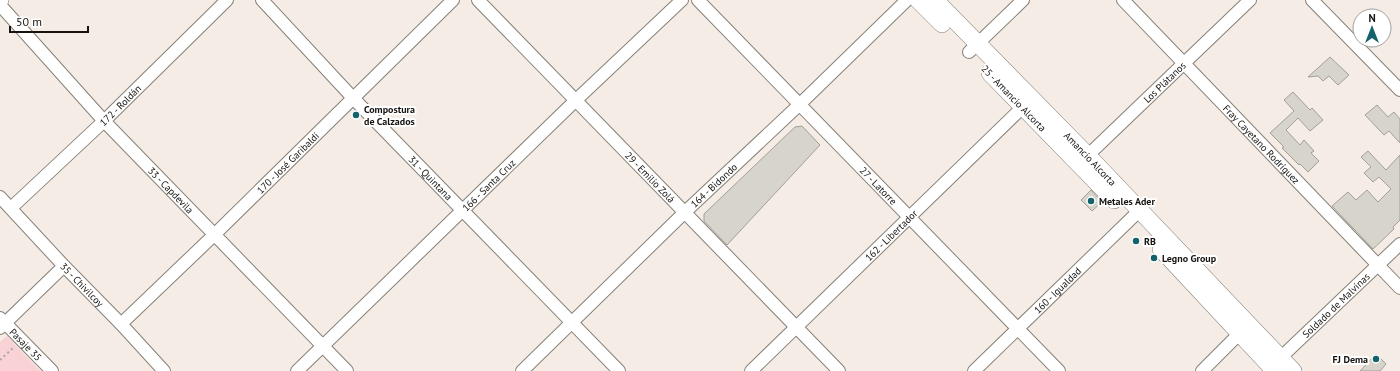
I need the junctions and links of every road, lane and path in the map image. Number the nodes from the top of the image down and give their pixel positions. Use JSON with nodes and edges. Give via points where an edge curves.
{"nodes":[{"id":1,"x":227,"y":0,"type":"edge"},
{"id":2,"x":262,"y":0,"type":"edge"},
{"id":3,"x":453,"y":0,"type":"edge"},
{"id":4,"x":478,"y":0,"type":"edge"},
{"id":5,"x":682,"y":0,"type":"edge"},
{"id":6,"x":698,"y":0,"type":"edge"},
{"id":7,"x":907,"y":0,"type":"edge"},
{"id":8,"x":918,"y":0,"type":"edge"},
{"id":9,"x":935,"y":0,"type":"edge"},
{"id":10,"x":1023,"y":0,"type":"edge"},
{"id":11,"x":1123,"y":0,"type":"edge"},
{"id":12,"x":1250,"y":0,"type":"edge"},
{"id":13,"x":1312,"y":0,"type":"edge"},
{"id":14,"x":0,"y":5,"type":"edge"},
{"id":15,"x":973,"y":48,"type":"junction"},
{"id":16,"x":1184,"y":63,"type":"junction"},
{"id":17,"x":1400,"y":90,"type":"edge"},
{"id":18,"x":353,"y":98,"type":"junction"},
{"id":19,"x":575,"y":101,"type":"junction"},
{"id":20,"x":1027,"y":103,"type":"junction"},
{"id":21,"x":799,"y":105,"type":"junction"},
{"id":22,"x":104,"y":121,"type":"junction"},
{"id":23,"x":1084,"y":160,"type":"junction"},
{"id":24,"x":0,"y":197,"type":"edge"},
{"id":25,"x":11,"y":208,"type":"junction"},
{"id":26,"x":463,"y":210,"type":"junction"},
{"id":27,"x":684,"y":213,"type":"junction"},
{"id":28,"x":1136,"y":214,"type":"junction"},
{"id":29,"x":909,"y":217,"type":"junction"},
{"id":30,"x":214,"y":236,"type":"junction"},
{"id":31,"x":1400,"y":244,"type":"edge"},
{"id":32,"x":1378,"y":265,"type":"junction"},
{"id":33,"x":64,"y":266,"type":"junction"},
{"id":34,"x":1400,"y":288,"type":"edge"},
{"id":35,"x":572,"y":322,"type":"junction"},
{"id":36,"x":2,"y":323,"type":"edge"},
{"id":37,"x":121,"y":324,"type":"junction"},
{"id":38,"x":797,"y":326,"type":"junction"},
{"id":39,"x":1018,"y":328,"type":"junction"},
{"id":40,"x":1244,"y":329,"type":"junction"},
{"id":41,"x":22,"y":340,"type":"junction"},
{"id":42,"x":322,"y":346,"type":"junction"},
{"id":43,"x":0,"y":360,"type":"edge"},
{"id":44,"x":1276,"y":365,"type":"edge"},
{"id":45,"x":52,"y":371,"type":"edge"},
{"id":46,"x":164,"y":371,"type":"edge"},
{"id":47,"x":296,"y":371,"type":"edge"},
{"id":48,"x":347,"y":371,"type":"edge"},
{"id":49,"x":522,"y":371,"type":"edge"},
{"id":50,"x":619,"y":371,"type":"edge"},
{"id":51,"x":751,"y":371,"type":"edge"},
{"id":52,"x":839,"y":371,"type":"edge"},
{"id":53,"x":974,"y":371,"type":"edge"},
{"id":54,"x":1059,"y":371,"type":"edge"},
{"id":55,"x":1202,"y":371,"type":"edge"},
{"id":56,"x":1293,"y":371,"type":"edge"}],
"edges":[{"from":1,"to":22,"type":"street","name":"172 - Roldán"},
{"from":2,"to":18,"type":"street","name":"31 - Quintana"},
{"from":3,"to":18,"type":"street","name":"170 - José Garibaldi"},
{"from":4,"to":19,"type":"street","name":"29 - Emilio Zolá"},
{"from":5,"to":19,"type":"street","name":"166 - Santa Cruz"},
{"from":6,"to":21,"type":"street","name":"27 - Latorre"},
{"from":7,"to":21,"type":"street","name":"164 - Bidondo"},
{"from":8,"to":15,"type":"main road","name":"25 - Amancio Alcorta"},
{"from":9,"to":15,"type":"main road"},
{"from":10,"to":15,"type":"street"},
{"from":11,"to":16,"type":"street","name":"Fray Cayetano Rodríguez"},
{"from":12,"to":16,"type":"street","name":"Los Plátanos"},
{"from":13,"to":17,"type":"street"},
{"from":14,"to":22,"type":"street","name":"33 - Capdevila"},
{"from":15,"to":20,"type":"main road","name":"25 - Amancio Alcorta"},
{"from":16,"to":23,"type":"street","name":"Los Plátanos"},
{"from":16,"to":32,"type":"street","name":"Fray Cayetano Rodríguez"},
{"from":18,"to":26,"type":"street","name":"31 - Quintana"},
{"from":18,"to":30,"type":"street","name":"170 - José Garibaldi"},
{"from":19,"to":26,"type":"street","name":"166 - Santa Cruz"},
{"from":19,"to":27,"type":"street","name":"29 - Emilio Zolá"},
{"from":20,"to":23,"type":"main road","name":"25 - Amancio Alcorta"},
{"from":20,"to":29,"type":"street","name":"162 - Libertador"},
{"from":21,"to":27,"type":"street","name":"164 - Bidondo"},
{"from":21,"to":29,"type":"street","name":"27 - Latorre"},
{"from":22,"to":25,"type":"street","name":"172 - Roldán"},
{"from":22,"to":30,"type":"street","name":"33 - Capdevila"},
{"from":23,"to":28,"type":"main road","name":"25 - Amancio Alcorta"},
{"from":24,"to":25,"type":"street","name":"35 - Chivilcoy"},
{"from":25,"to":33,"type":"street","name":"35 - Chivilcoy"},
{"from":26,"to":35,"type":"street","name":"31 - Quintana"},
{"from":26,"to":42,"type":"street","name":"166 - Santa Cruz"},
{"from":27,"to":35,"type":"street","name":"164 - Bidondo"},
{"from":27,"to":38,"type":"street","name":"29 - Emilio Zolá"},
{"from":28,"to":39,"type":"street","name":"160 - Igualdad"},
{"from":28,"to":40,"type":"main road","name":"25 - Amancio Alcorta"},
{"from":29,"to":38,"type":"street","name":"162 - Libertador"},
{"from":29,"to":39,"type":"street","name":"27 - Latorre"},
{"from":30,"to":37,"type":"street","name":"170 - José Garibaldi"},
{"from":30,"to":42,"type":"street","name":"33 - Capdevila"},
{"from":31,"to":32,"type":"street","name":"Soldado de Malvinas"},
{"from":32,"to":34,"type":"street","name":"Fray Cayetano Rodríguez"},
{"from":32,"to":44,"type":"street","name":"Soldado de Malvinas"},
{"from":33,"to":36,"type":"street"},
{"from":33,"to":37,"type":"street","name":"35 - Chivilcoy"},
{"from":35,"to":49,"type":"street","name":"164 - Bidondo"},
{"from":35,"to":50,"type":"street","name":"31 - Quintana"},
{"from":36,"to":41,"type":"street","name":"Pasaje 35"},
{"from":37,"to":46,"type":"street","name":"35 - Chivilcoy"},
{"from":38,"to":51,"type":"street","name":"162 - Libertador"},
{"from":38,"to":52,"type":"street","name":"29 - Emilio Zolá"},
{"from":39,"to":53,"type":"street","name":"160 - Igualdad"},
{"from":39,"to":54,"type":"street","name":"27 - Latorre"},
{"from":40,"to":44,"type":"main road"},
{"from":40,"to":55,"type":"street"},
{"from":41,"to":43,"type":"path"},
{"from":41,"to":45,"type":"street","name":"Pasaje 35"},
{"from":42,"to":47,"type":"street","name":"166 - Santa Cruz"},
{"from":42,"to":48,"type":"street","name":"33 - Capdevila"},
{"from":44,"to":56,"type":"main road"}]}
